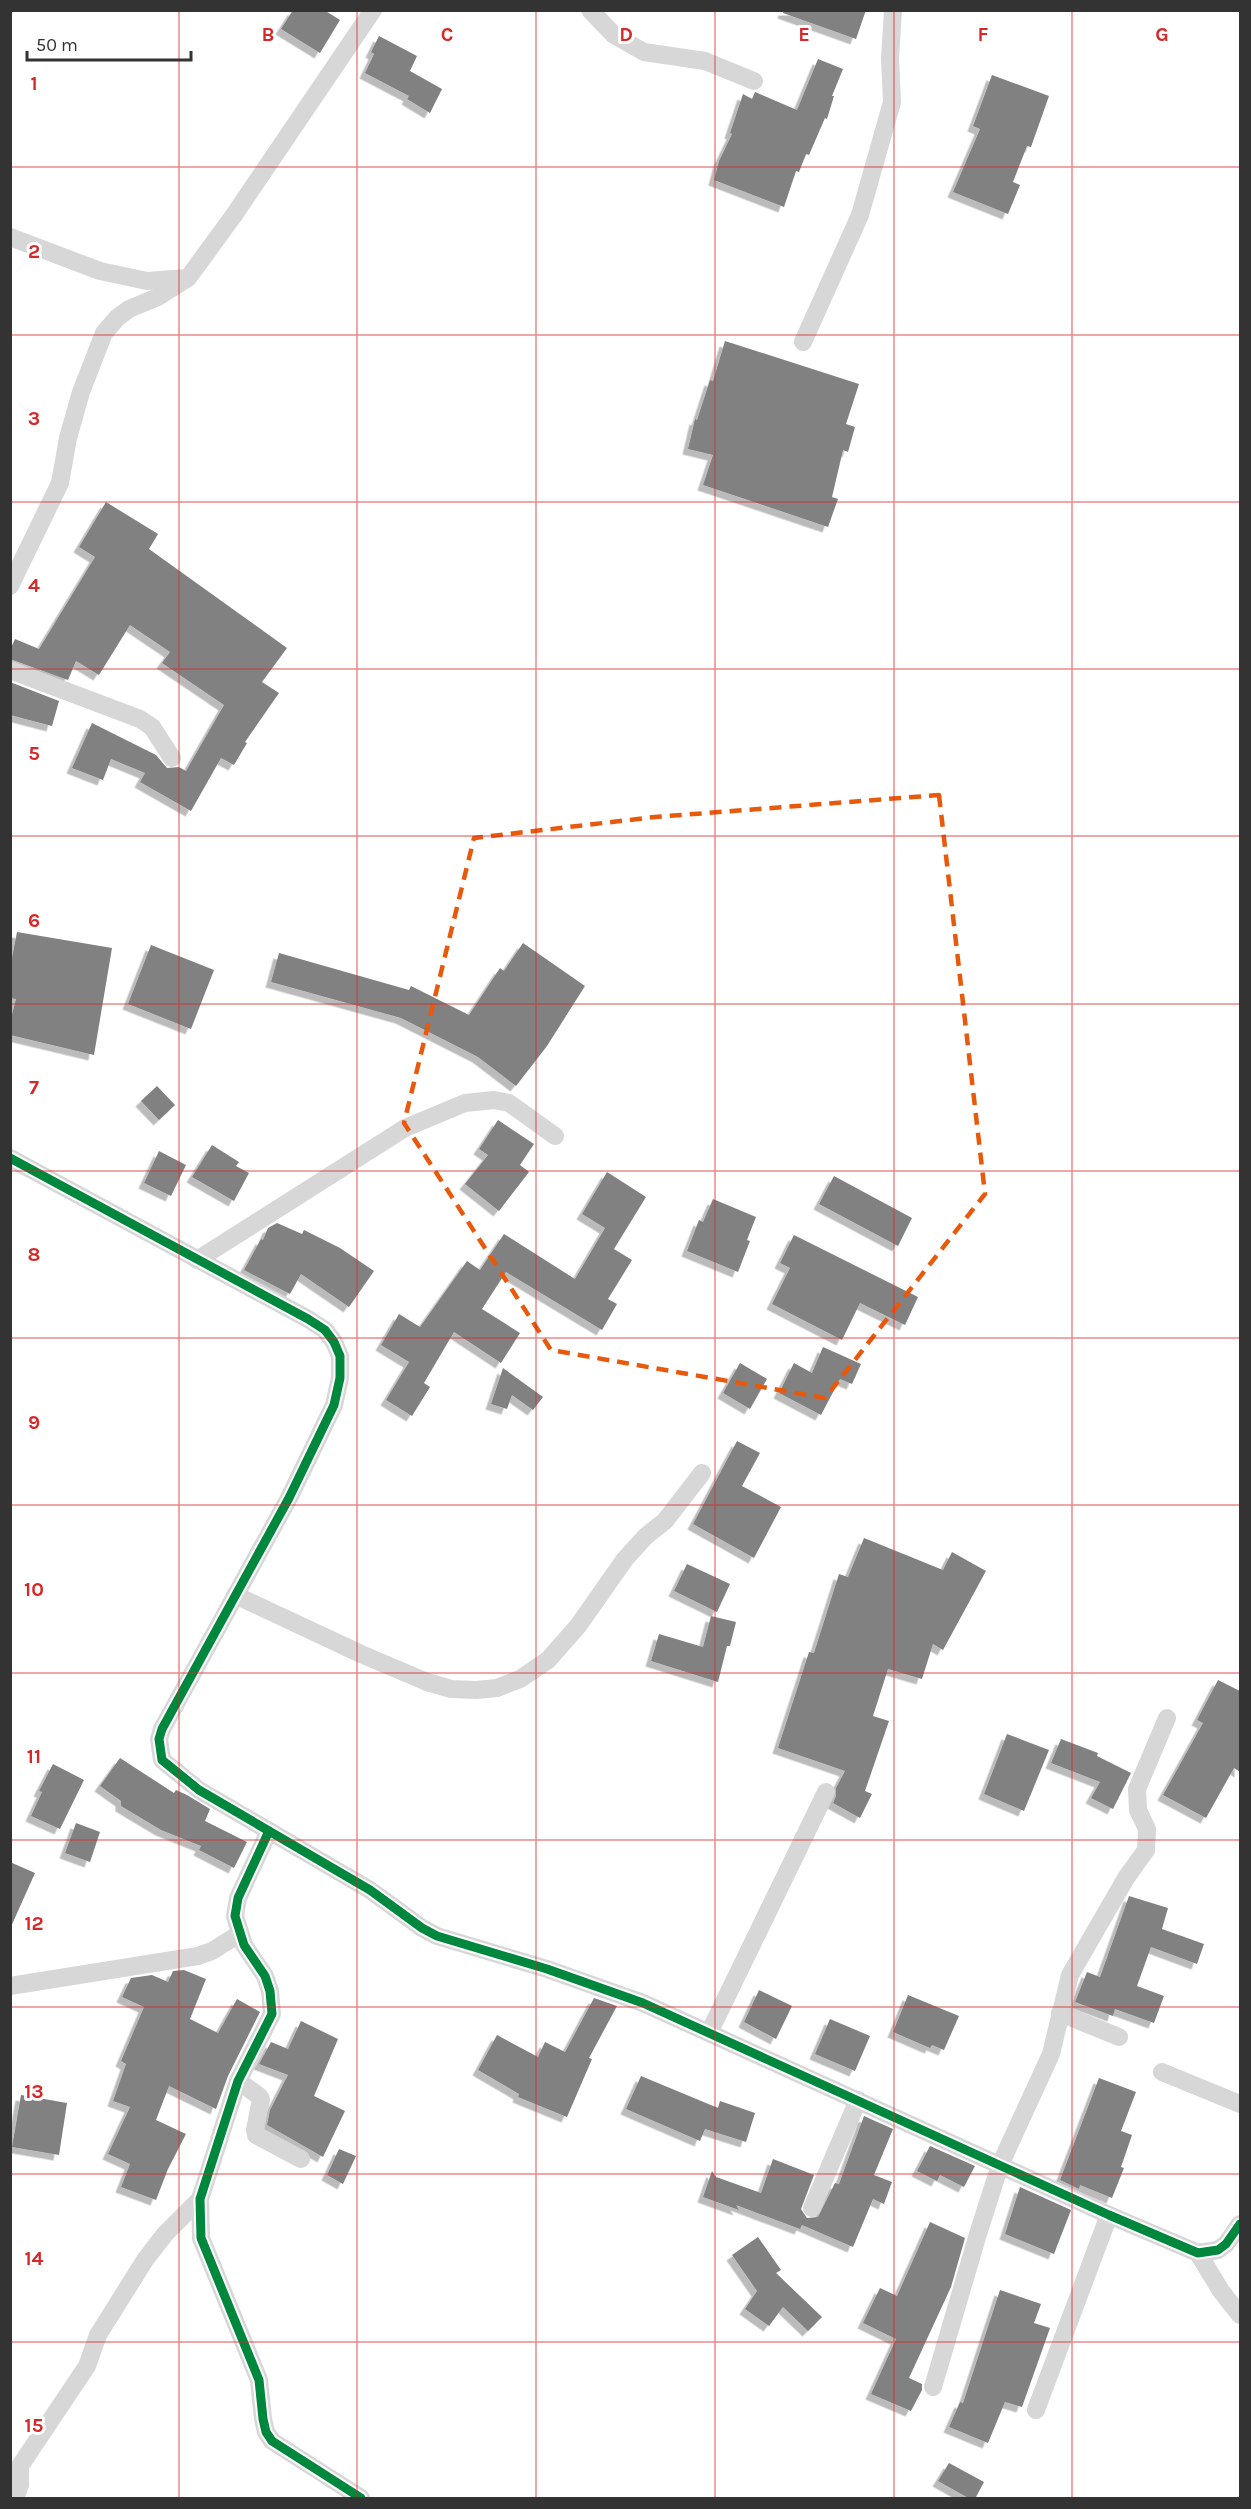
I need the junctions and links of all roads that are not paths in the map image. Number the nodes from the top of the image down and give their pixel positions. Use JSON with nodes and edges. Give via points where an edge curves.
{"nodes":[{"id":1,"x":373,"y":10,"type":"edge"},
{"id":2,"x":590,"y":10,"type":"edge"},
{"id":3,"x":893,"y":10,"type":"edge"},
{"id":4,"x":754,"y":81,"type":"dead end"},
{"id":5,"x":10,"y":237,"type":"edge"},
{"id":6,"x":188,"y":278,"type":"junction"},
{"id":7,"x":803,"y":342,"type":"dead end"},
{"id":8,"x":10,"y":586,"type":"edge"},
{"id":9,"x":10,"y":670,"type":"edge"},
{"id":10,"x":172,"y":758,"type":"dead end"},
{"id":11,"x":555,"y":1136,"type":"dead end"},
{"id":12,"x":10,"y":1158,"type":"edge"},
{"id":13,"x":197,"y":1260,"type":"junction"},
{"id":14,"x":702,"y":1473,"type":"dead end"},
{"id":15,"x":235,"y":1595,"type":"junction"},
{"id":16,"x":1167,"y":1718,"type":"dead end"},
{"id":17,"x":826,"y":1792,"type":"dead end"},
{"id":18,"x":269,"y":1831,"type":"junction"},
{"id":19,"x":239,"y":1934,"type":"junction"},
{"id":20,"x":10,"y":1986,"type":"edge"},
{"id":21,"x":1060,"y":2013,"type":"junction"},
{"id":22,"x":709,"y":2033,"type":"junction"},
{"id":23,"x":1119,"y":2037,"type":"dead end"},
{"id":24,"x":1162,"y":2072,"type":"dead end"},
{"id":25,"x":238,"y":2081,"type":"junction"},
{"id":26,"x":858,"y":2100,"type":"junction"},
{"id":27,"x":1240,"y":2104,"type":"edge"},
{"id":28,"x":301,"y":2159,"type":"dead end"},
{"id":29,"x":1000,"y":2165,"type":"junction"},
{"id":30,"x":200,"y":2199,"type":"junction"},
{"id":31,"x":812,"y":2208,"type":"dead end"},
{"id":32,"x":1109,"y":2215,"type":"junction"},
{"id":33,"x":1240,"y":2226,"type":"edge"},
{"id":34,"x":1198,"y":2253,"type":"junction"},
{"id":35,"x":1240,"y":2315,"type":"edge"},
{"id":36,"x":933,"y":2387,"type":"dead end"},
{"id":37,"x":1036,"y":2410,"type":"dead end"},
{"id":38,"x":15,"y":2499,"type":"edge"},
{"id":39,"x":361,"y":2499,"type":"edge"}],
"edges":[{"from":1,"to":6,"type":"street"},
{"from":2,"to":4,"type":"street","via":[[614,35],[644,52],[705,61]]},
{"from":3,"to":7,"type":"street","via":[[892,102],[860,215]]},
{"from":5,"to":6,"type":"street","via":[[100,271],[147,281]]},
{"from":6,"to":8,"type":"street","via":[[159,297],[129,309],[104,333],[81,392],[60,483]]},
{"from":9,"to":10,"type":"street","via":[[140,719],[152,727]]},
{"from":11,"to":13,"type":"street","via":[[509,1103],[465,1103],[405,1128]]},
{"from":12,"to":13,"type":"street"},
{"from":13,"to":15,"type":"street","via":[[325,1330],[340,1356],[334,1405],[289,1498]]},
{"from":14,"to":15,"type":"street","via":[[665,1521],[625,1559],[578,1626],[548,1660],[520,1679],[497,1688],[451,1689],[427,1682]]},
{"from":15,"to":18,"type":"street","via":[[162,1729],[159,1752],[162,1760],[199,1790]]},
{"from":16,"to":21,"type":"street","via":[[1137,1789],[1138,1810],[1147,1829],[1146,1850],[1070,1975]]},
{"from":17,"to":22,"type":"street"},
{"from":18,"to":19,"type":"street","via":[[238,1898]]},
{"from":18,"to":22,"type":"street","via":[[370,1890],[437,1936],[583,1981]]},
{"from":19,"to":20,"type":"street","via":[[198,1956]]},
{"from":19,"to":25,"type":"street","via":[[265,1976],[272,2014]]},
{"from":21,"to":23,"type":"street"},
{"from":21,"to":29,"type":"street","via":[[1051,2054]]},
{"from":22,"to":26,"type":"street"},
{"from":24,"to":27,"type":"street"},
{"from":25,"to":28,"type":"street","via":[[259,2096],[256,2135]]},
{"from":25,"to":30,"type":"street"},
{"from":26,"to":29,"type":"street"},
{"from":26,"to":31,"type":"street"},
{"from":29,"to":32,"type":"street"},
{"from":29,"to":36,"type":"street"},
{"from":30,"to":38,"type":"street","via":[[154,2247],[103,2326],[87,2366],[20,2466]]},
{"from":30,"to":39,"type":"street","via":[[201,2238],[259,2380],[266,2432],[272,2441]]},
{"from":32,"to":34,"type":"street"},
{"from":32,"to":37,"type":"street"},
{"from":33,"to":34,"type":"street","via":[[1218,2250]]},
{"from":34,"to":35,"type":"street"}]}
